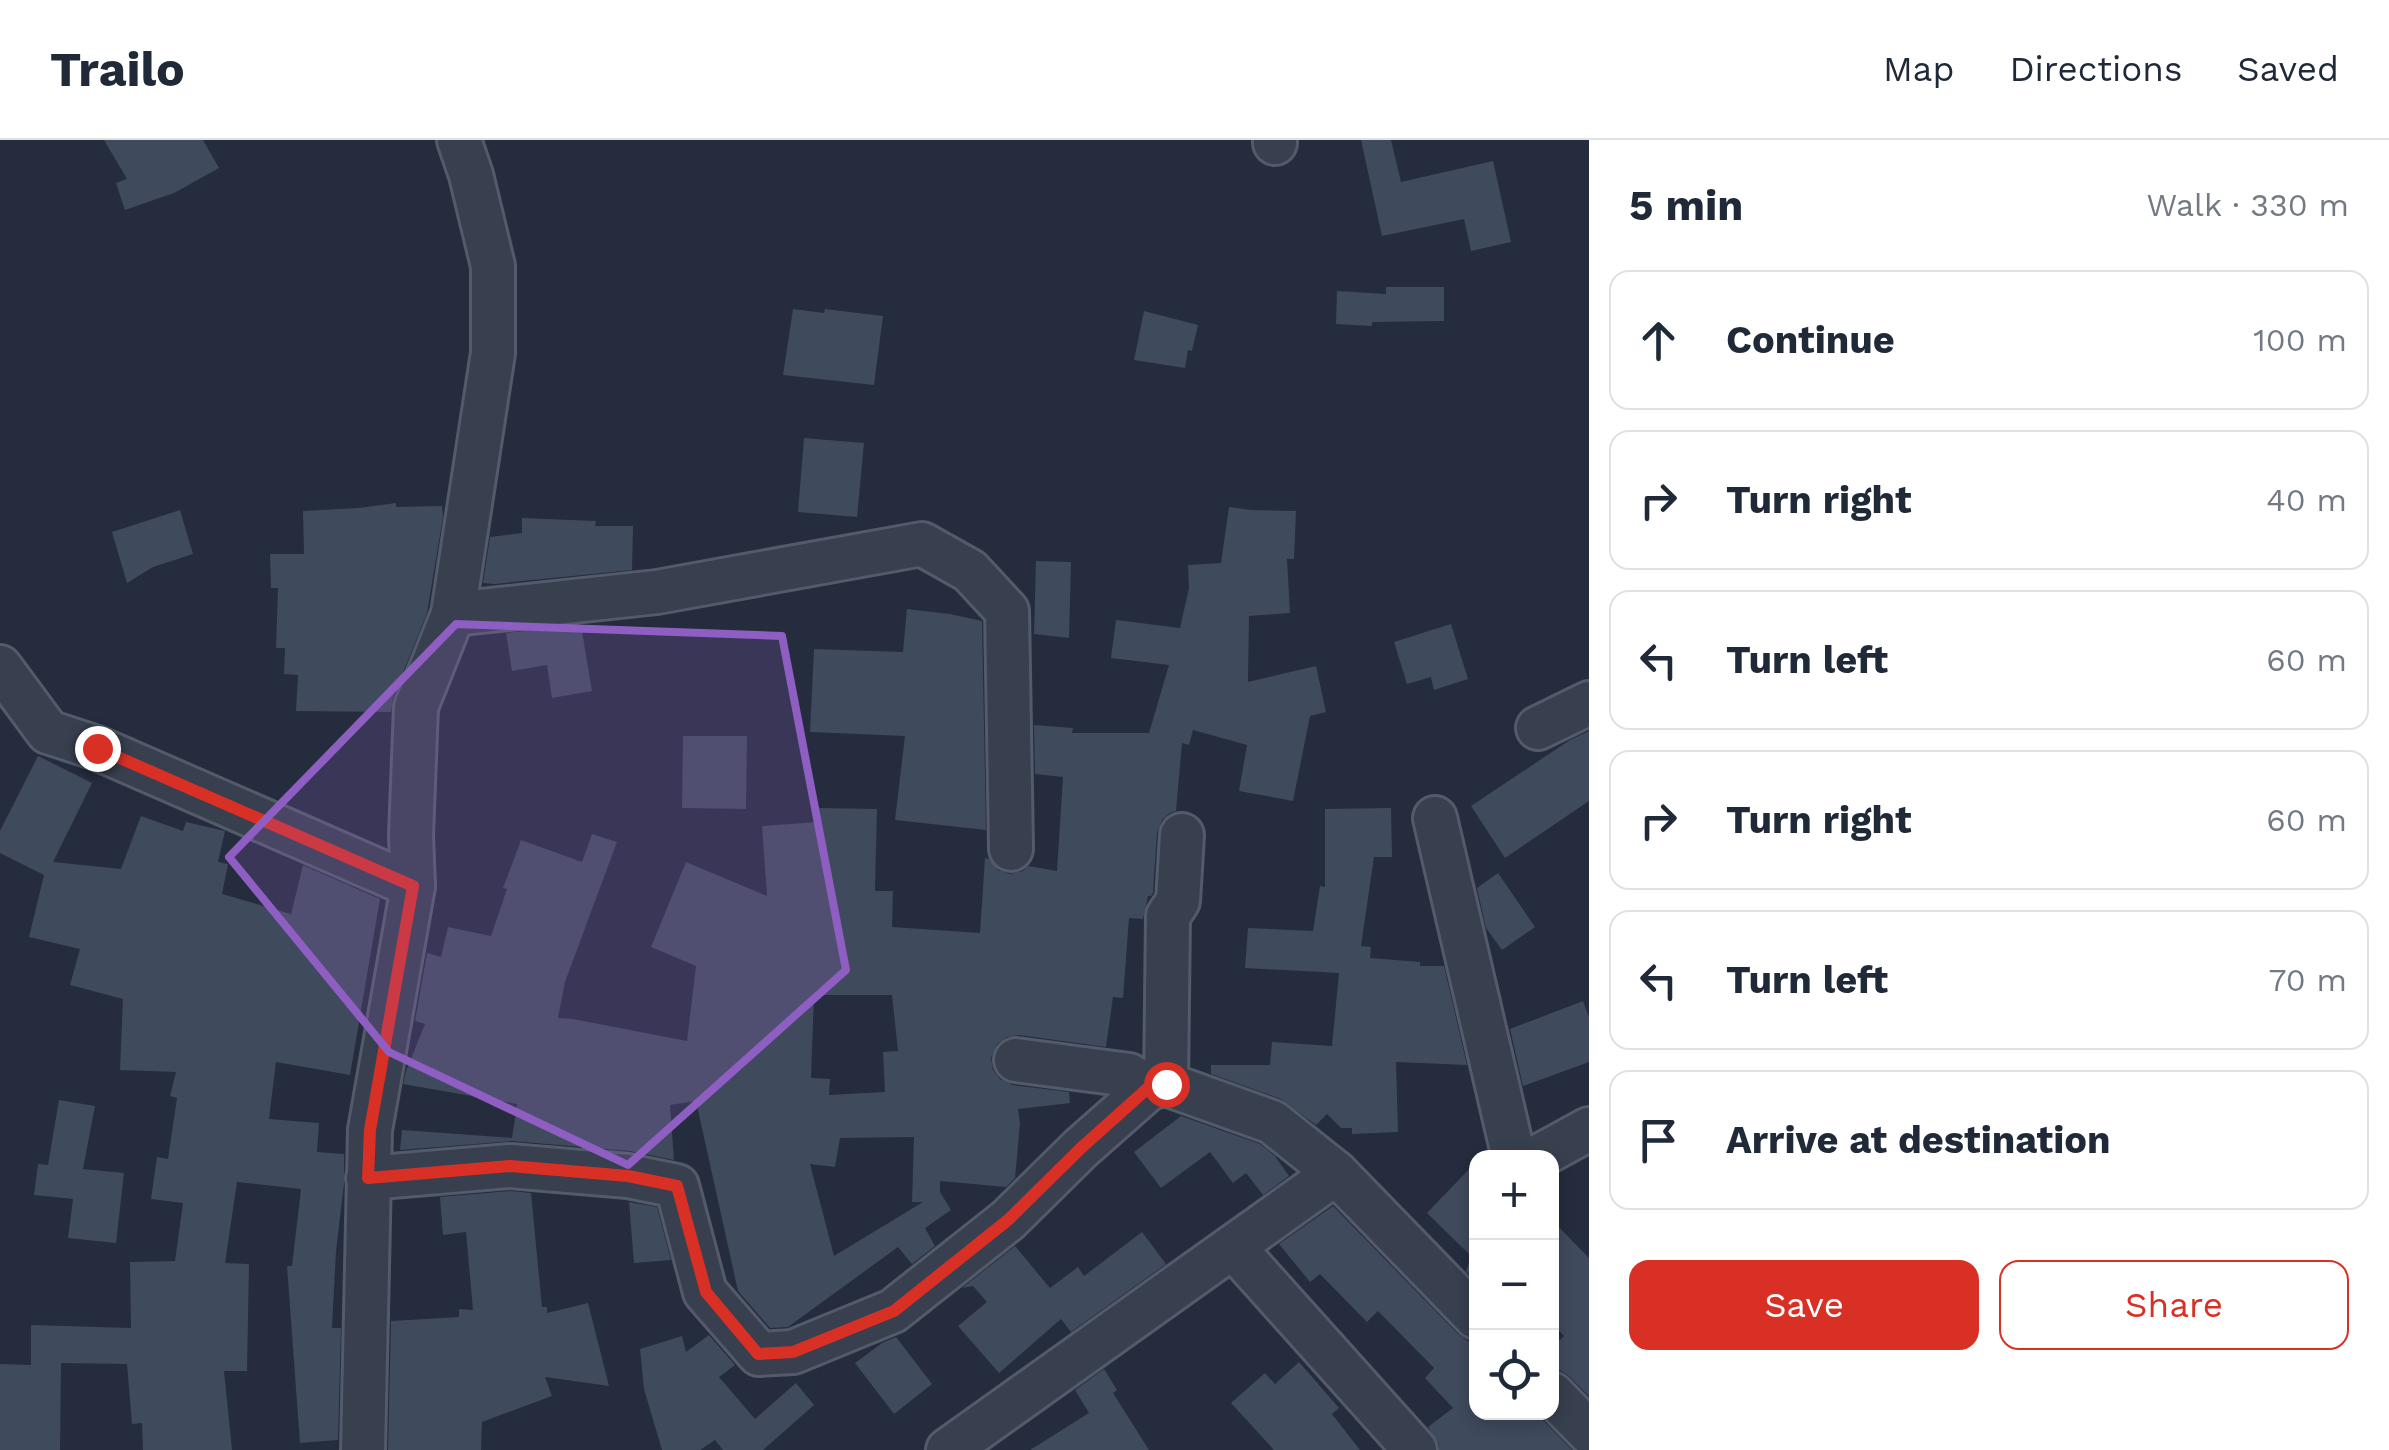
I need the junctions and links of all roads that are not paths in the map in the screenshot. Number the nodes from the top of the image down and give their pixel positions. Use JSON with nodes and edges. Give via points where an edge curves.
{"nodes":[{"id":1,"x":458,"y":140,"type":"edge"},
{"id":2,"x":452,"y":614,"type":"junction"},
{"id":3,"x":0,"y":667,"type":"edge"},
{"id":4,"x":1589,"y":703,"type":"edge"},
{"id":5,"x":1538,"y":728,"type":"dead end"},
{"id":6,"x":1436,"y":818,"type":"dead end"},
{"id":7,"x":1182,"y":835,"type":"dead end"},
{"id":8,"x":1011,"y":849,"type":"dead end"},
{"id":9,"x":413,"y":886,"type":"junction"},
{"id":10,"x":1016,"y":1060,"type":"dead end"},
{"id":11,"x":1157,"y":1086,"type":"junction"},
{"id":12,"x":1589,"y":1129,"type":"edge"},
{"id":13,"x":1512,"y":1150,"type":"edge"},
{"id":14,"x":1551,"y":1150,"type":"edge"},
{"id":15,"x":1336,"y":1174,"type":"junction"},
{"id":16,"x":368,"y":1178,"type":"junction"},
{"id":17,"x":1233,"y":1246,"type":"junction"},
{"id":18,"x":1469,"y":1310,"type":"edge"},
{"id":19,"x":1559,"y":1401,"type":"edge"},
{"id":20,"x":1589,"y":1432,"type":"edge"},
{"id":21,"x":363,"y":1450,"type":"edge"},
{"id":22,"x":948,"y":1450,"type":"edge"},
{"id":23,"x":1415,"y":1450,"type":"edge"}],
"edges":[{"from":1,"to":2,"type":"street","via":[[493,266],[494,352]]},
{"from":2,"to":8,"type":"street","via":[[657,592],[922,544],[970,570],[1008,611]]},
{"from":2,"to":9,"type":"street","via":[[416,706]]},
{"from":3,"to":9,"type":"street","via":[[48,732]]},
{"from":4,"to":5,"type":"street"},
{"from":6,"to":13,"type":"street"},
{"from":7,"to":11,"type":"street","via":[[1178,901],[1168,916]]},
{"from":9,"to":16,"type":"street","via":[[370,1130]]},
{"from":10,"to":11,"type":"street","via":[[1129,1075]]},
{"from":11,"to":15,"type":"street","via":[[1272,1122]]},
{"from":11,"to":16,"type":"street","via":[[894,1311],[793,1352],[758,1354],[706,1292],[677,1186],[510,1166]]},
{"from":12,"to":14,"type":"street"},
{"from":15,"to":17,"type":"street"},
{"from":15,"to":18,"type":"street"},
{"from":16,"to":21,"type":"street"},
{"from":17,"to":22,"type":"street"},
{"from":17,"to":23,"type":"street"},
{"from":19,"to":20,"type":"street"}]}
